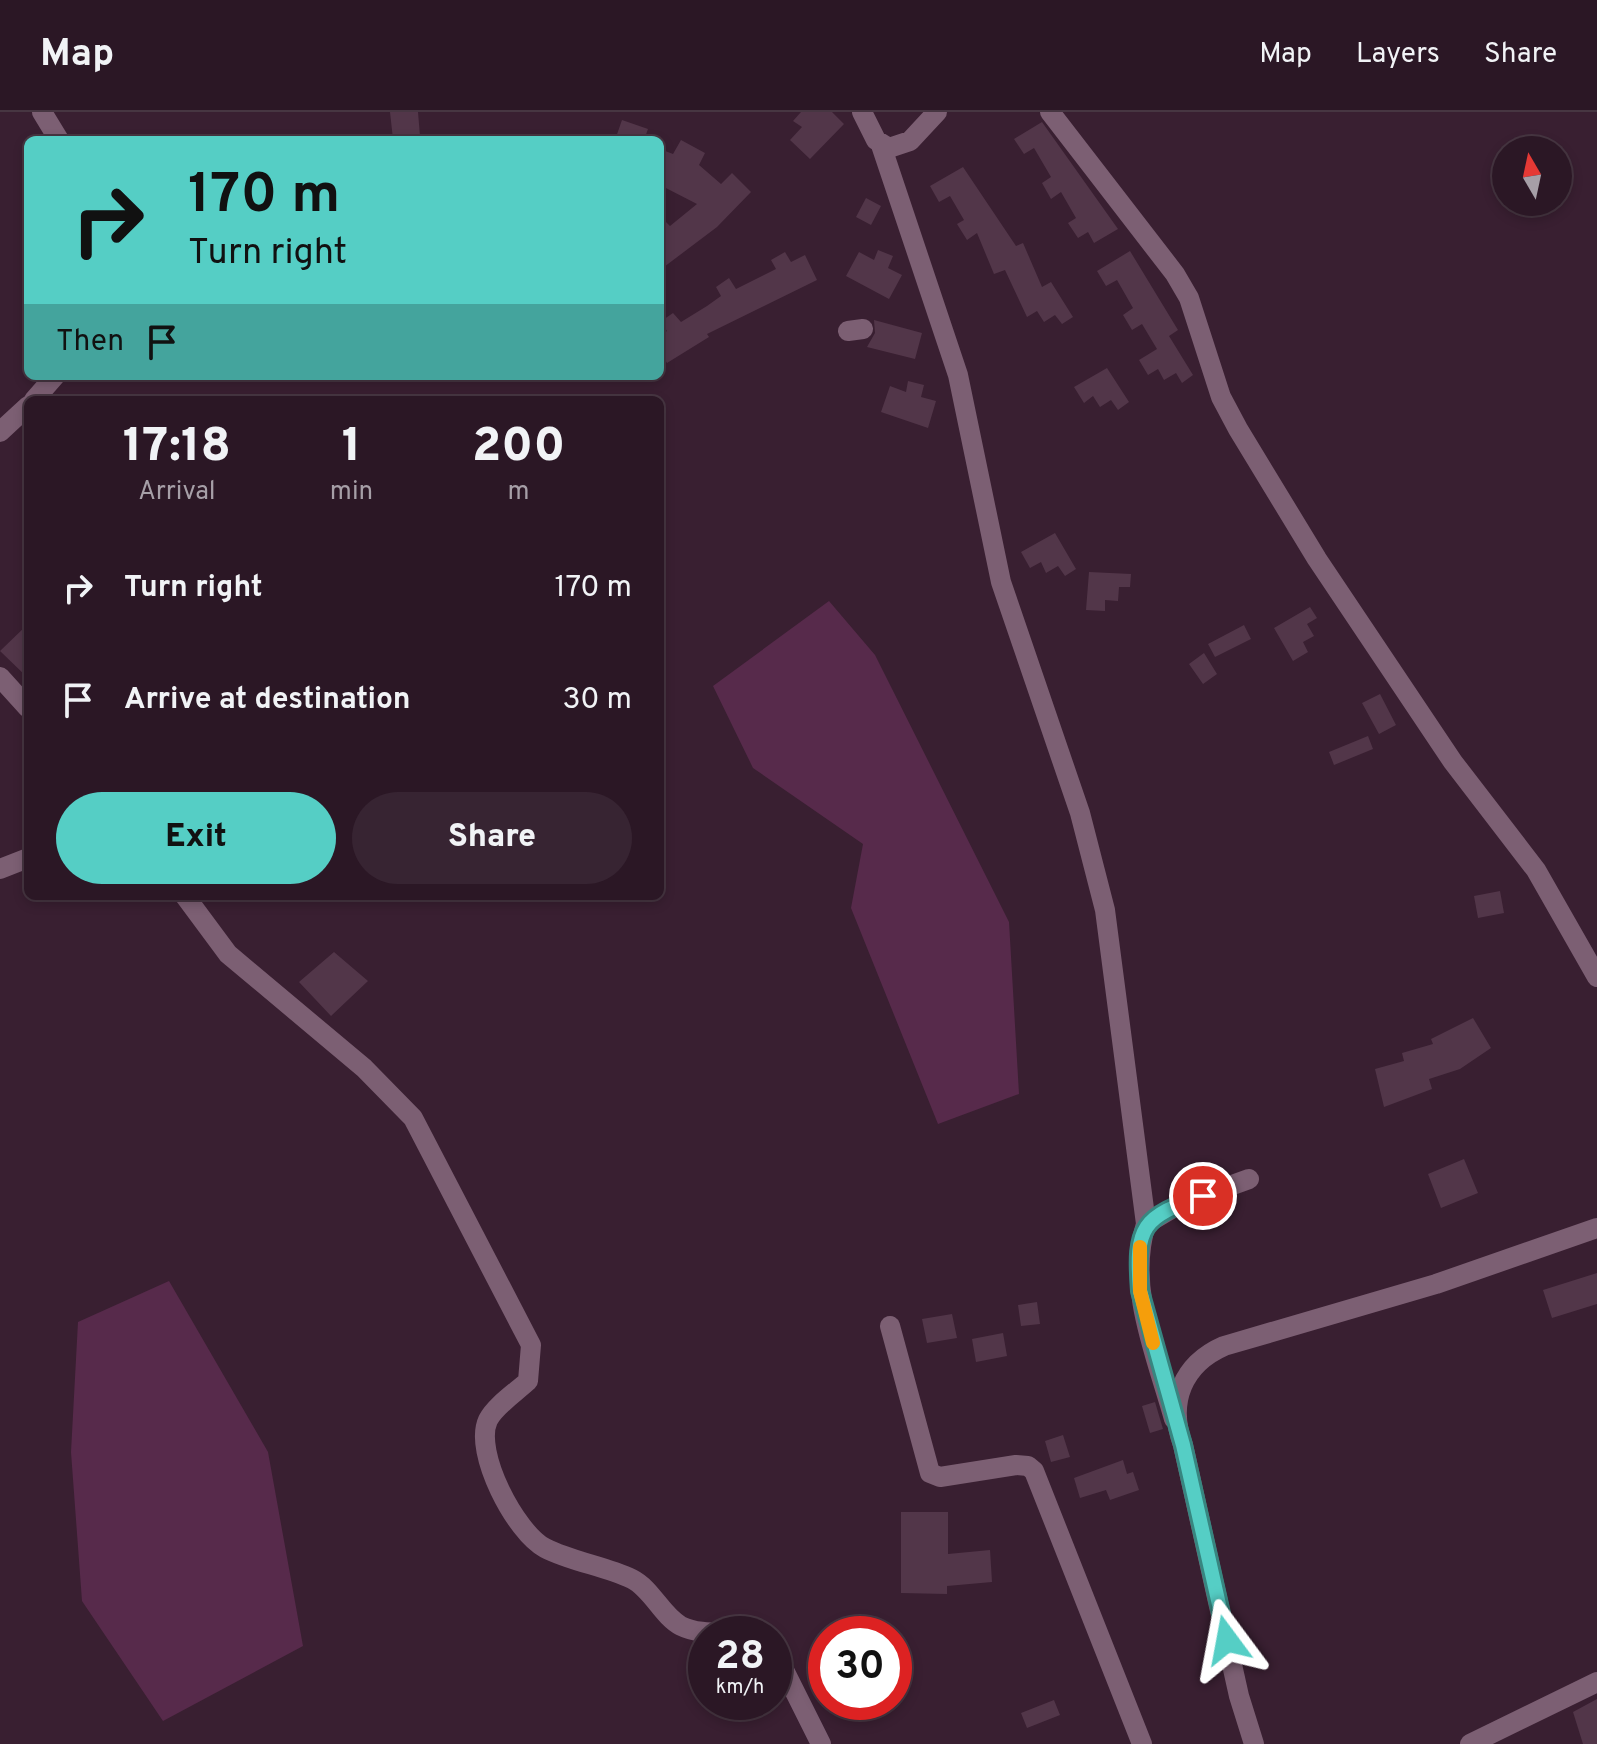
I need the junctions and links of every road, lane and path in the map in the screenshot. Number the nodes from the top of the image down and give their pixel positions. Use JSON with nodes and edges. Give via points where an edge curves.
{"nodes":[{"id":1,"x":42,"y":112,"type":"edge"},
{"id":2,"x":862,"y":112,"type":"edge"},
{"id":3,"x":937,"y":112,"type":"edge"},
{"id":4,"x":1050,"y":112,"type":"edge"},
{"id":5,"x":57,"y":136,"type":"edge"},
{"id":6,"x":881,"y":145,"type":"junction"},
{"id":7,"x":52,"y":380,"type":"edge"},
{"id":8,"x":38,"y":396,"type":"edge"},
{"id":9,"x":24,"y":410,"type":"edge"},
{"id":10,"x":0,"y":432,"type":"edge"},
{"id":11,"x":0,"y":677,"type":"edge"},
{"id":12,"x":24,"y":704,"type":"edge"},
{"id":13,"x":24,"y":860,"type":"edge"},
{"id":14,"x":0,"y":869,"type":"edge"},
{"id":15,"x":188,"y":900,"type":"edge"},
{"id":16,"x":1597,"y":977,"type":"edge"},
{"id":17,"x":1249,"y":1179,"type":"dead end"},
{"id":18,"x":1146,"y":1224,"type":"junction"},
{"id":19,"x":1597,"y":1228,"type":"edge"},
{"id":20,"x":890,"y":1326,"type":"dead end"},
{"id":21,"x":1175,"y":1423,"type":"junction"},
{"id":22,"x":688,"y":1628,"type":"edge"},
{"id":23,"x":1597,"y":1682,"type":"edge"},
{"id":24,"x":792,"y":1686,"type":"edge"},
{"id":25,"x":821,"y":1744,"type":"edge"},
{"id":26,"x":1142,"y":1744,"type":"edge"},
{"id":27,"x":1254,"y":1744,"type":"edge"},
{"id":28,"x":1470,"y":1744,"type":"edge"}],
"edges":[{"from":1,"to":5,"type":"street"},
{"from":2,"to":6,"type":"street"},
{"from":3,"to":6,"type":"street","via":[[910,141],[894,148]]},
{"from":4,"to":16,"type":"street","via":[[1175,274],[1238,429],[1317,559],[1453,762],[1536,870]]},
{"from":6,"to":18,"type":"street","via":[[958,375],[1001,582],[1080,813],[1105,910]]},
{"from":7,"to":8,"type":"street"},
{"from":9,"to":10,"type":"street"},
{"from":11,"to":12,"type":"street"},
{"from":13,"to":14,"type":"street"},
{"from":15,"to":22,"type":"street","via":[[228,954],[364,1068],[413,1118],[531,1345],[528,1381],[488,1418],[488,1454],[505,1504],[529,1537],[545,1548],[635,1580],[680,1626]]},
{"from":17,"to":18,"type":"street","via":[[1180,1204]]},
{"from":18,"to":21,"type":"street","via":[[1138,1267],[1140,1291]]},
{"from":19,"to":21,"type":"street","via":[[1436,1284],[1202,1355],[1184,1381]]},
{"from":20,"to":26,"type":"street","via":[[930,1473],[940,1477],[1016,1465],[1034,1471]]},
{"from":21,"to":27,"type":"street"},
{"from":23,"to":28,"type":"street"},
{"from":24,"to":25,"type":"street"}]}
